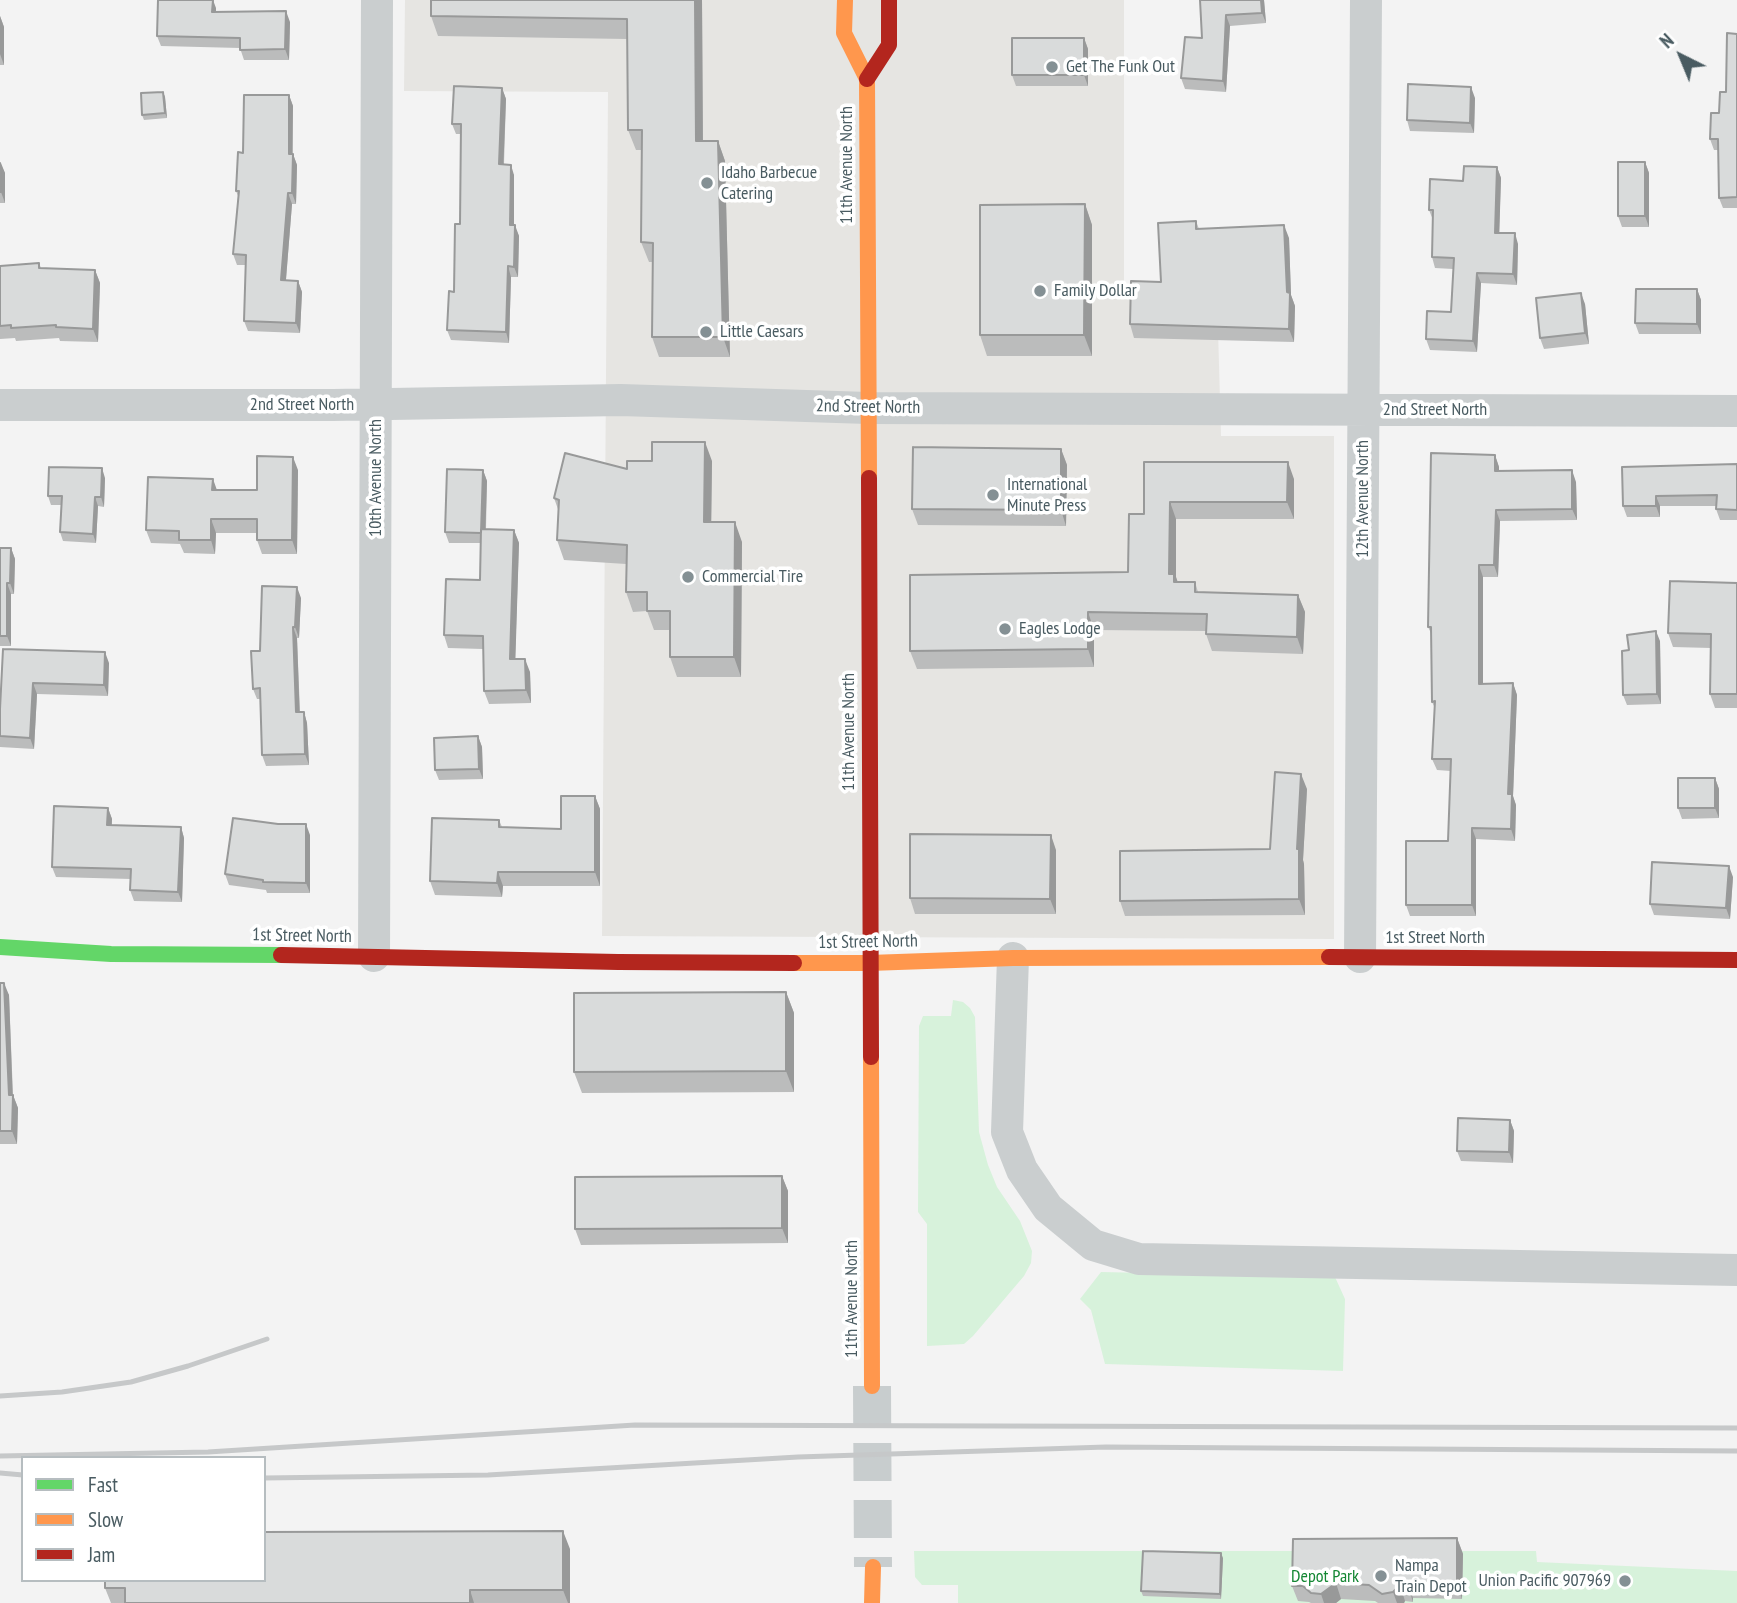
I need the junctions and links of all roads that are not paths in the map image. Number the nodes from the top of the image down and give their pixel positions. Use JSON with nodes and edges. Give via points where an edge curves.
{"nodes":[{"id":1,"x":377,"y":0,"type":"edge"},
{"id":2,"x":845,"y":0,"type":"edge"},
{"id":3,"x":889,"y":0,"type":"edge"},
{"id":4,"x":1366,"y":0,"type":"edge"},
{"id":5,"x":867,"y":79,"type":"junction"},
{"id":6,"x":376,"y":404,"type":"junction"},
{"id":7,"x":0,"y":405,"type":"edge"},
{"id":8,"x":868,"y":408,"type":"junction"},
{"id":9,"x":1363,"y":410,"type":"junction"},
{"id":10,"x":1737,"y":411,"type":"edge"},
{"id":11,"x":0,"y":947,"type":"edge"},
{"id":12,"x":374,"y":956,"type":"junction"},
{"id":13,"x":1360,"y":957,"type":"junction"},
{"id":14,"x":1013,"y":958,"type":"junction"},
{"id":15,"x":1737,"y":960,"type":"edge"},
{"id":16,"x":869,"y":962,"type":"junction"},
{"id":17,"x":1737,"y":1270,"type":"edge"},
{"id":18,"x":872,"y":1386,"type":"tunnel mouth"},
{"id":19,"x":873,"y":1567,"type":"tunnel mouth"},
{"id":20,"x":872,"y":1603,"type":"edge"}],
"edges":[{"from":1,"to":6,"type":"street","name":"10th Avenue North"},
{"from":2,"to":5,"type":"street","name":"11th Avenue North","via":[[844,33]]},
{"from":3,"to":5,"type":"street","via":[[889,45]]},
{"from":4,"to":9,"type":"street","name":"12th Avenue North"},
{"from":5,"to":8,"type":"street","name":"11th Avenue North"},
{"from":6,"to":7,"type":"street","name":"2nd Street North"},
{"from":6,"to":8,"type":"street","name":"2nd Street North","via":[[621,400]]},
{"from":6,"to":12,"type":"street","name":"10th Avenue North"},
{"from":8,"to":9,"type":"street","name":"2nd Street North"},
{"from":8,"to":16,"type":"street","name":"11th Avenue North"},
{"from":9,"to":10,"type":"street","name":"2nd Street North"},
{"from":9,"to":13,"type":"street","name":"12th Avenue North"},
{"from":11,"to":12,"type":"street","name":"1st Street North","via":[[111,954]]},
{"from":12,"to":16,"type":"street","name":"1st Street North"},
{"from":13,"to":14,"type":"street","name":"1st Street North"},
{"from":13,"to":15,"type":"street","name":"1st Street North"},
{"from":14,"to":16,"type":"street","name":"1st Street North"},
{"from":14,"to":17,"type":"street","via":[[1007,1132],[1022,1170],[1048,1208],[1093,1245],[1139,1259]]},
{"from":16,"to":18,"type":"street","name":"11th Avenue North"},
{"from":19,"to":20,"type":"street"}]}
